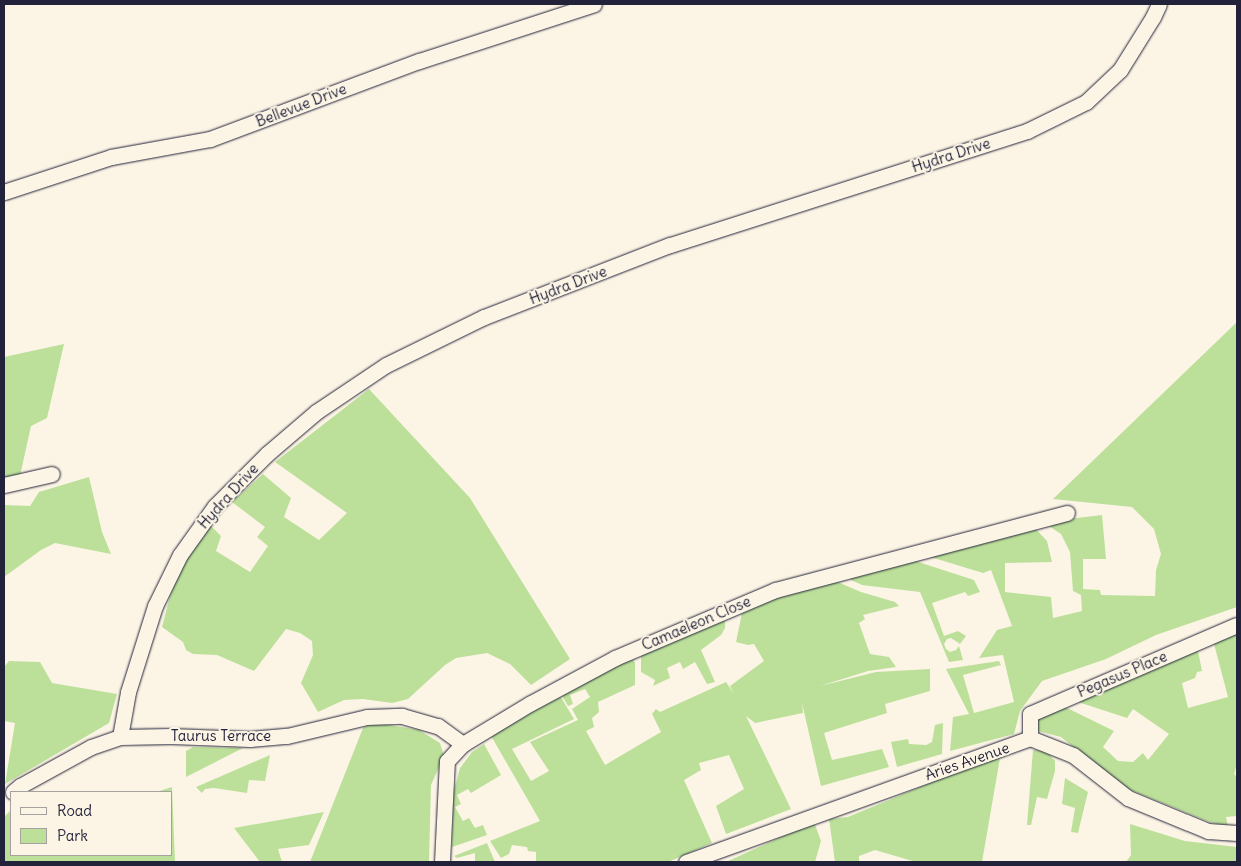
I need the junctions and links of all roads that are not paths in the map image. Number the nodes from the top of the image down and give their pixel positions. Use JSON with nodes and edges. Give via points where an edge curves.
{"nodes":[{"id":1,"x":594,"y":4,"type":"edge"},
{"id":2,"x":1159,"y":4,"type":"edge"},
{"id":3,"x":4,"y":192,"type":"edge"},
{"id":4,"x":52,"y":474,"type":"dead end"},
{"id":5,"x":4,"y":485,"type":"edge"},
{"id":6,"x":1067,"y":513,"type":"dead end"},
{"id":7,"x":1237,"y":625,"type":"edge"},
{"id":8,"x":120,"y":737,"type":"junction"},
{"id":9,"x":1030,"y":738,"type":"junction"},
{"id":10,"x":463,"y":744,"type":"junction"},
{"id":11,"x":14,"y":791,"type":"edge"},
{"id":12,"x":1237,"y":833,"type":"edge"},
{"id":13,"x":442,"y":862,"type":"edge"},
{"id":14,"x":686,"y":862,"type":"edge"}],
"edges":[{"from":1,"to":3,"type":"street","name":"Bellevue Drive","via":[[419,61],[210,139],[111,157]]},
{"from":2,"to":8,"type":"street","name":"Hydra Drive","via":[[1120,70],[1086,102],[1027,131],[670,245],[484,317],[386,365],[316,412],[267,454],[215,506],[180,554],[155,606],[128,692]]},
{"from":4,"to":5,"type":"street"},
{"from":6,"to":10,"type":"street","name":"Camaeleon Close","via":[[775,590],[615,658]]},
{"from":7,"to":9,"type":"street","name":"Pegasus Place","via":[[1030,714]]},
{"from":8,"to":10,"type":"street","name":"Taurus Terrace","via":[[250,740],[287,736],[368,717],[402,716],[438,726]]},
{"from":8,"to":11,"type":"street","name":"Taurus Terrace","via":[[91,747]]},
{"from":9,"to":12,"type":"street","via":[[1073,755],[1128,798],[1208,831]]},
{"from":9,"to":14,"type":"street","name":"Aries Avenue"},
{"from":10,"to":13,"type":"street","name":"Camaeleon Close","via":[[447,761]]}]}
